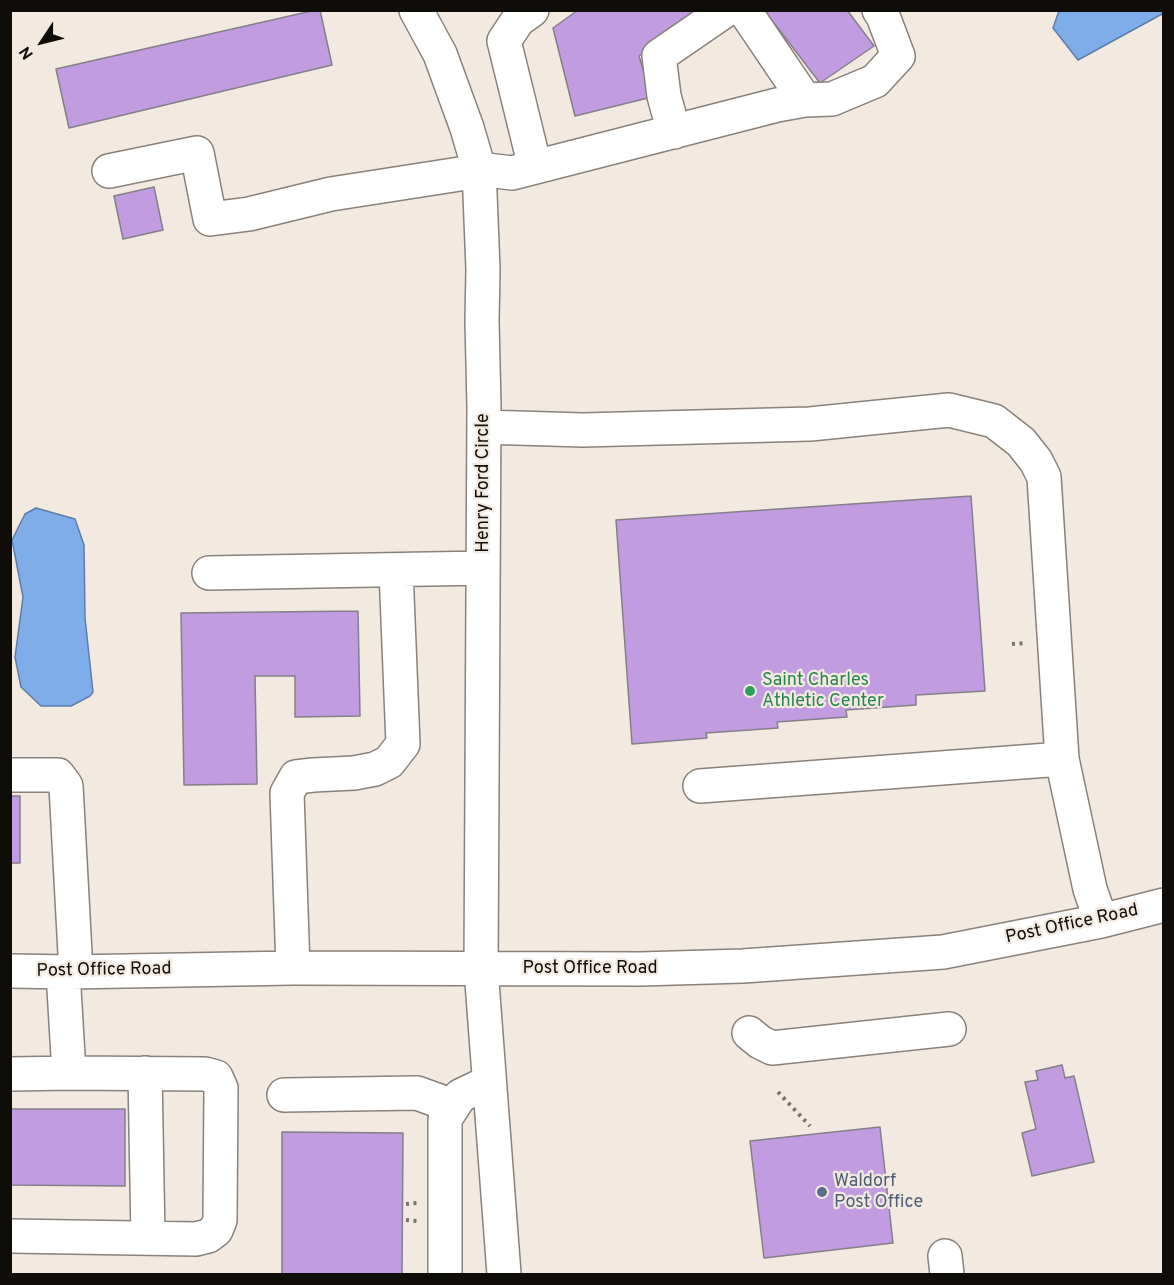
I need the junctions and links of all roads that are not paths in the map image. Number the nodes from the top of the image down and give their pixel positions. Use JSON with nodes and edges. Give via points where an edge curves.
{"nodes":[{"id":1,"x":416,"y":10,"type":"edge"},
{"id":2,"x":532,"y":10,"type":"edge"},
{"id":3,"x":726,"y":10,"type":"edge"},
{"id":4,"x":744,"y":10,"type":"edge"},
{"id":5,"x":879,"y":10,"type":"edge"},
{"id":6,"x":805,"y":100,"type":"junction"},
{"id":7,"x":674,"y":132,"type":"junction"},
{"id":8,"x":535,"y":167,"type":"junction"},
{"id":9,"x":479,"y":170,"type":"junction"},
{"id":10,"x":109,"y":171,"type":"dead end"},
{"id":11,"x":484,"y":427,"type":"junction"},
{"id":12,"x":483,"y":568,"type":"junction"},
{"id":13,"x":396,"y":570,"type":"junction"},
{"id":14,"x":209,"y":573,"type":"dead end"},
{"id":15,"x":1062,"y":759,"type":"junction"},
{"id":16,"x":10,"y":775,"type":"edge"},
{"id":17,"x":700,"y":786,"type":"dead end"},
{"id":18,"x":1164,"y":905,"type":"edge"},
{"id":19,"x":1101,"y":921,"type":"junction"},
{"id":20,"x":293,"y":968,"type":"junction"},
{"id":21,"x":481,"y":969,"type":"junction"},
{"id":22,"x":10,"y":971,"type":"edge"},
{"id":23,"x":70,"y":972,"type":"junction"},
{"id":24,"x":949,"y":1029,"type":"dead end"},
{"id":25,"x":749,"y":1034,"type":"dead end"},
{"id":26,"x":69,"y":1073,"type":"junction"},
{"id":27,"x":145,"y":1073,"type":"junction"},
{"id":28,"x":10,"y":1074,"type":"edge"},
{"id":29,"x":489,"y":1082,"type":"junction"},
{"id":30,"x":284,"y":1095,"type":"dead end"},
{"id":31,"x":453,"y":1106,"type":"junction"},
{"id":32,"x":10,"y":1236,"type":"edge"},
{"id":33,"x":148,"y":1238,"type":"junction"},
{"id":34,"x":445,"y":1275,"type":"edge"},
{"id":35,"x":504,"y":1275,"type":"edge"}],
"edges":[{"from":1,"to":9,"type":"street","name":"Henry Ford Circle","via":[[440,54]]},
{"from":2,"to":8,"type":"street","via":[[518,20],[504,40]]},
{"from":3,"to":7,"type":"street","via":[[659,56]]},
{"from":4,"to":6,"type":"street"},
{"from":5,"to":6,"type":"street","via":[[898,56],[875,81],[832,99]]},
{"from":6,"to":7,"type":"street"},
{"from":7,"to":8,"type":"street"},
{"from":8,"to":9,"type":"street","via":[[512,173]]},
{"from":9,"to":10,"type":"street","via":[[210,219],[197,153]]},
{"from":9,"to":11,"type":"street","name":"Henry Ford Circle"},
{"from":11,"to":12,"type":"street","name":"Henry Ford Circle"},
{"from":11,"to":15,"type":"street","via":[[583,430],[810,424],[949,410],[994,421],[1021,442],[1044,477]]},
{"from":12,"to":13,"type":"street"},
{"from":12,"to":21,"type":"street","name":"Henry Ford Circle"},
{"from":13,"to":14,"type":"street"},
{"from":13,"to":20,"type":"street","via":[[403,744],[388,762],[375,769],[296,777],[287,793]]},
{"from":15,"to":17,"type":"street"},
{"from":15,"to":19,"type":"street","via":[[1090,889]]},
{"from":16,"to":23,"type":"street","via":[[58,775],[66,786]]},
{"from":18,"to":19,"type":"street","name":"Post Office Road"},
{"from":19,"to":21,"type":"street","name":"Post Office Road","via":[[943,952],[743,966]]},
{"from":20,"to":21,"type":"street","name":"Post Office Road"},
{"from":20,"to":23,"type":"street","name":"Post Office Road"},
{"from":21,"to":29,"type":"street","name":"Henry Ford Circle"},
{"from":22,"to":23,"type":"street","name":"Post Office Road"},
{"from":23,"to":26,"type":"street"},
{"from":24,"to":25,"type":"street","via":[[772,1048]]},
{"from":26,"to":27,"type":"street"},
{"from":26,"to":28,"type":"street"},
{"from":27,"to":33,"type":"street"},
{"from":27,"to":33,"type":"street","via":[[205,1074],[216,1077],[221,1088],[220,1220],[216,1230],[196,1239]]},
{"from":29,"to":31,"type":"street","via":[[460,1096]]},
{"from":29,"to":35,"type":"street","name":"Henry Ford Circle"},
{"from":30,"to":31,"type":"street","via":[[417,1093]]},
{"from":31,"to":34,"type":"street","via":[[445,1119]]},
{"from":32,"to":33,"type":"street"}]}
